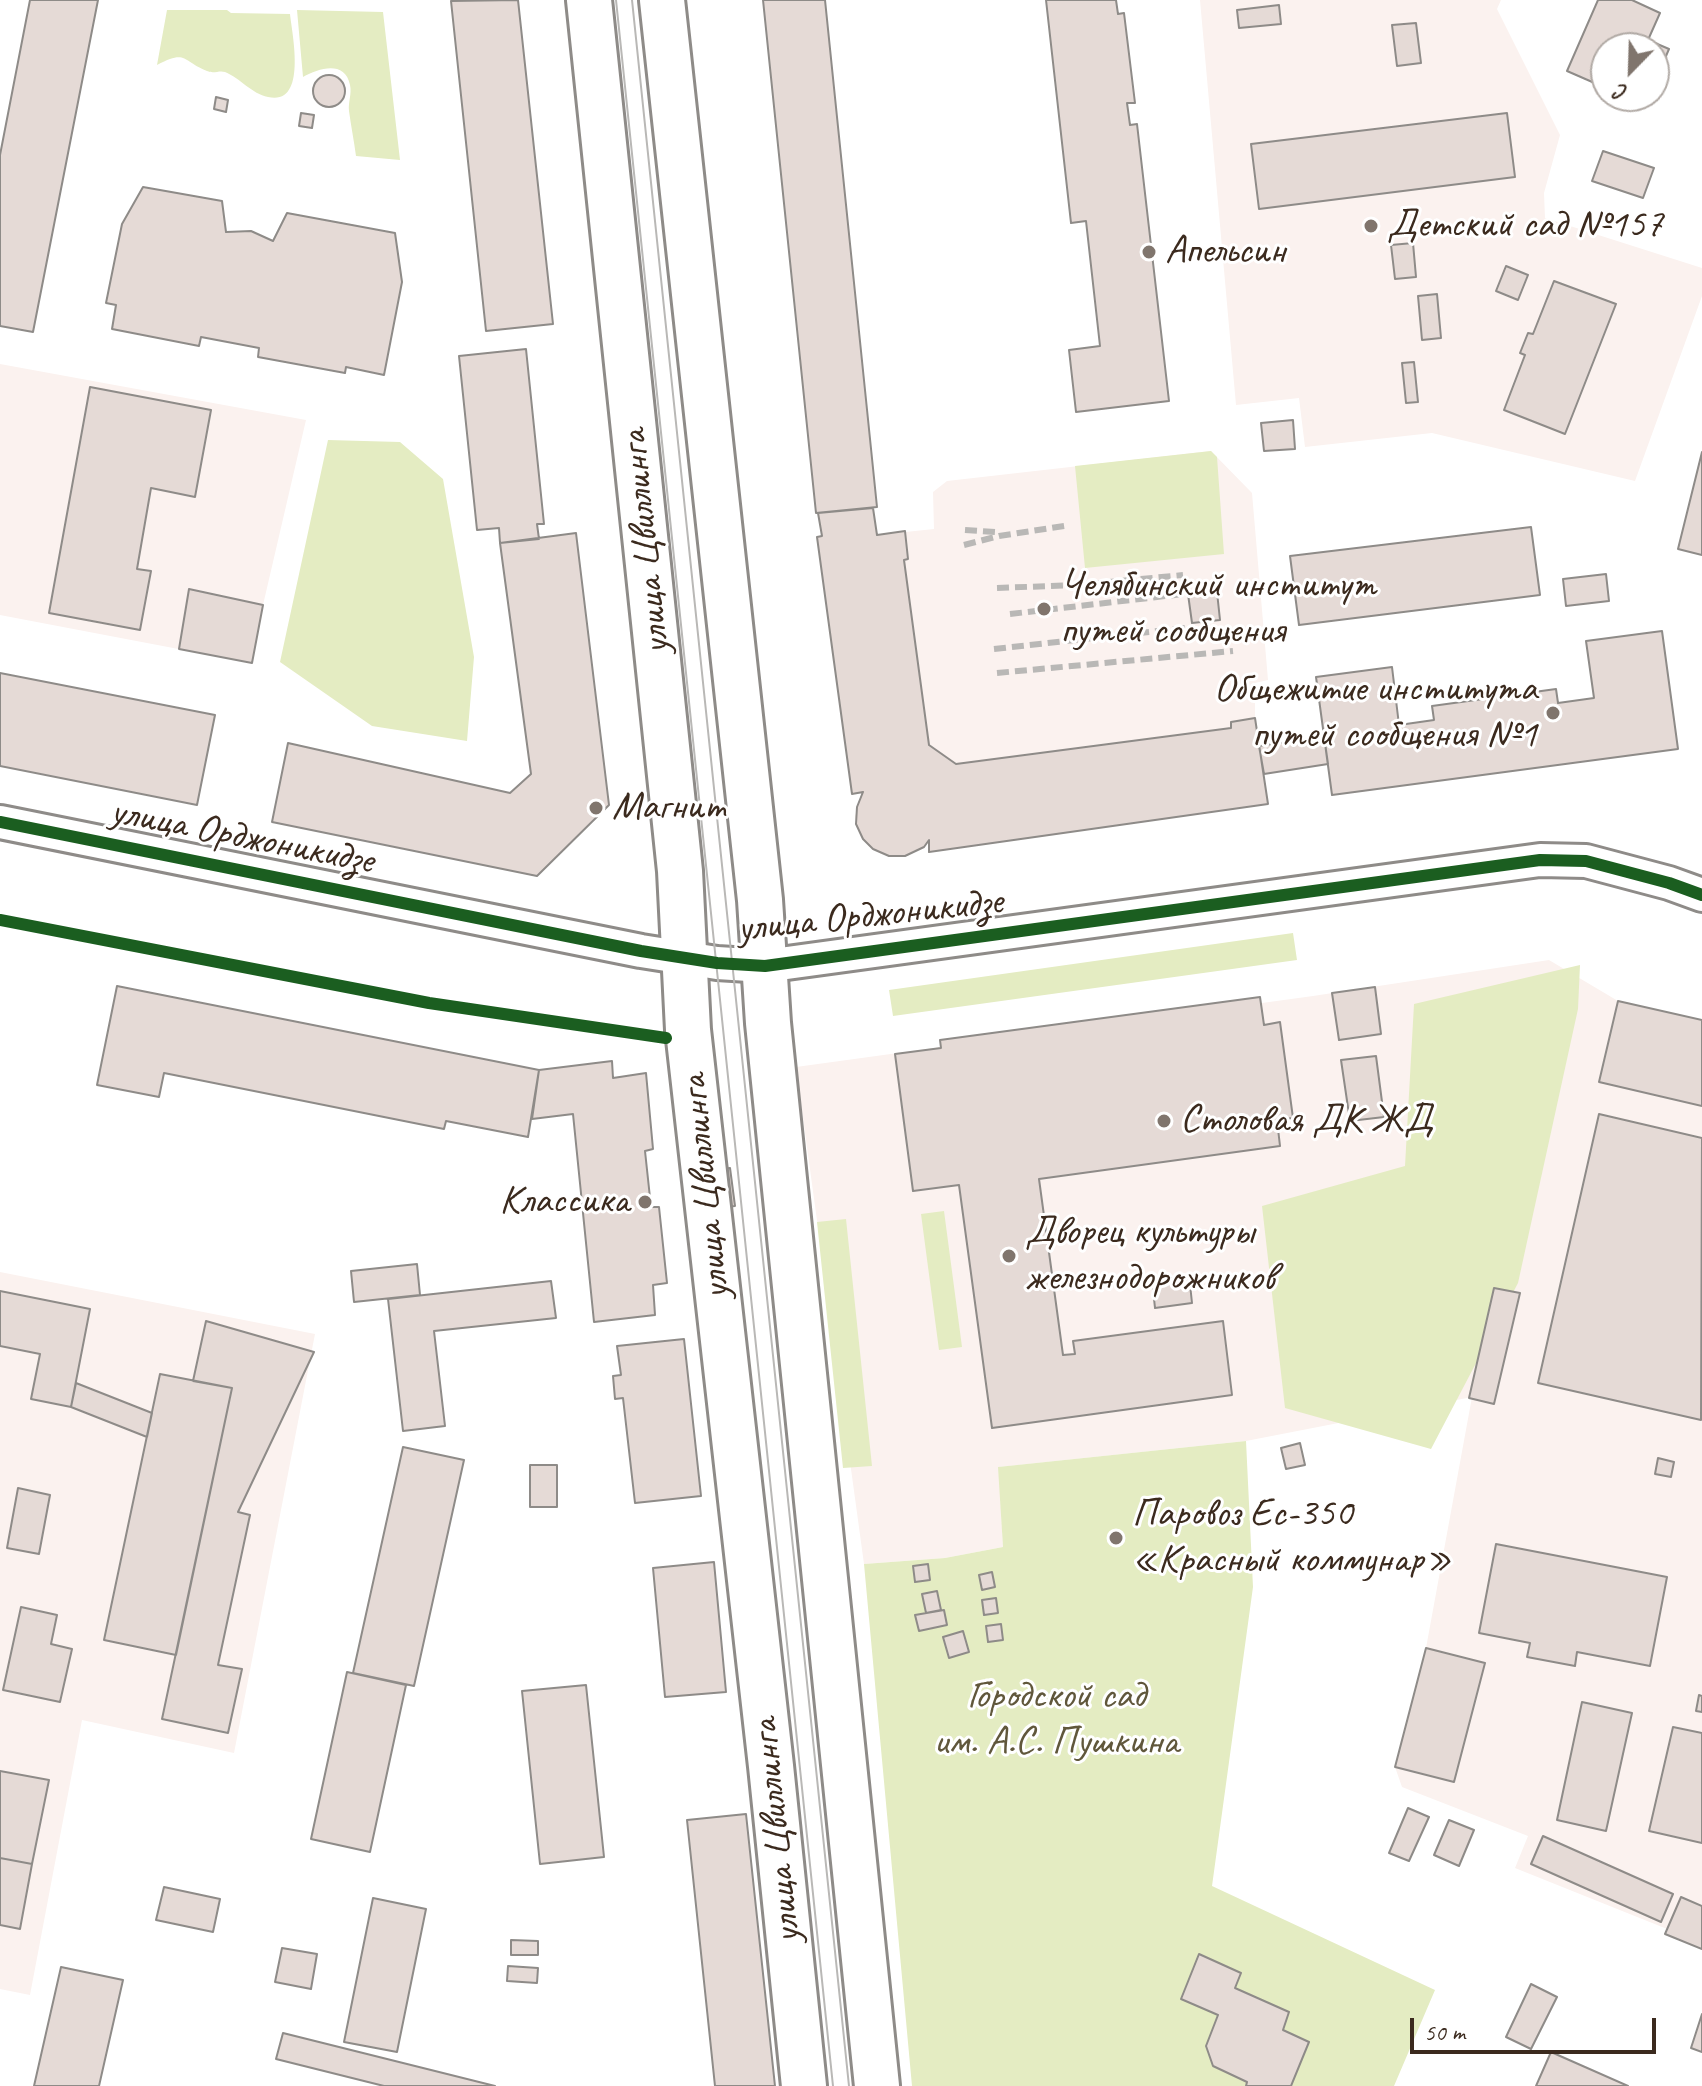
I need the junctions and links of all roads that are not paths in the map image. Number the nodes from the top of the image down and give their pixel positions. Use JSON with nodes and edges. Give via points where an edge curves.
{"nodes":[{"id":1,"x":589,"y":0,"type":"edge"},
{"id":2,"x":662,"y":0,"type":"edge"},
{"id":3,"x":0,"y":822,"type":"edge"},
{"id":4,"x":1702,"y":895,"type":"edge"},
{"id":5,"x":685,"y":957,"type":"junction"},
{"id":6,"x":765,"y":966,"type":"junction"},
{"id":7,"x":804,"y":2086,"type":"edge"},
{"id":8,"x":877,"y":2086,"type":"edge"}],
"edges":[{"from":1,"to":5,"type":"main road","name":"улица Цвиллинга"},
{"from":2,"to":6,"type":"main road","name":"улица Цвиллинга"},
{"from":3,"to":5,"type":"street","name":"улица Орджоникидзе"},
{"from":4,"to":6,"type":"street","name":"улица Орджоникидзе","via":[[1586,861],[1540,860]]},
{"from":5,"to":6,"type":"street","name":"улица Орджоникидзе"},
{"from":5,"to":7,"type":"main road","name":"улица Цвиллинга","via":[[688,1030]]},
{"from":6,"to":8,"type":"main road","name":"улица Цвиллинга"}]}
